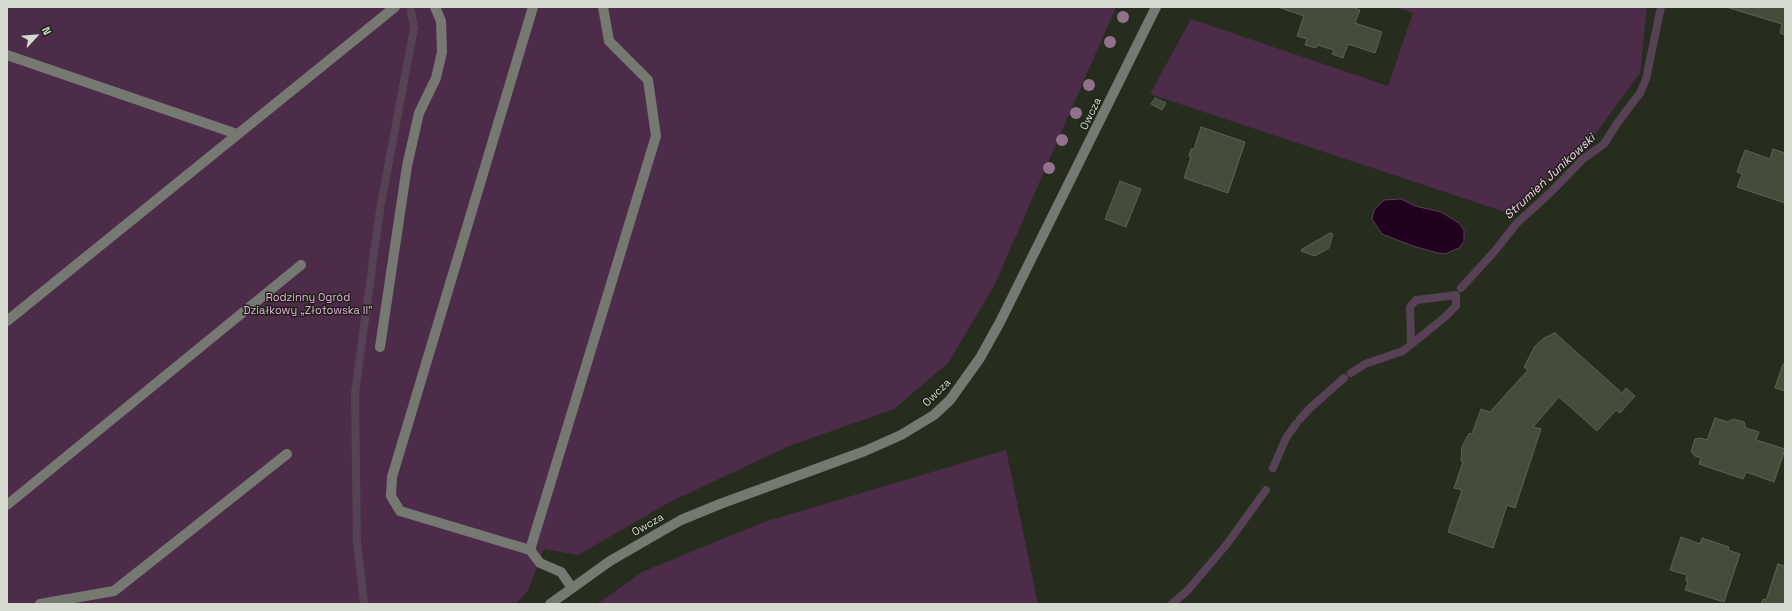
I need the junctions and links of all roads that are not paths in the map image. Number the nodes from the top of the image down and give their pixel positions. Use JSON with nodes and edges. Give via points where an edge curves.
{"nodes":[{"id":1,"x":395,"y":7,"type":"edge"},
{"id":2,"x":435,"y":7,"type":"edge"},
{"id":3,"x":533,"y":7,"type":"edge"},
{"id":4,"x":603,"y":7,"type":"edge"},
{"id":5,"x":1156,"y":7,"type":"edge"},
{"id":6,"x":7,"y":55,"type":"edge"},
{"id":7,"x":237,"y":134,"type":"junction"},
{"id":8,"x":301,"y":265,"type":"dead end"},
{"id":9,"x":7,"y":320,"type":"edge"},
{"id":10,"x":380,"y":347,"type":"dead end"},
{"id":11,"x":286,"y":454,"type":"dead end"},
{"id":12,"x":7,"y":505,"type":"edge"},
{"id":13,"x":530,"y":550,"type":"junction"},
{"id":14,"x":572,"y":588,"type":"junction"},
{"id":15,"x":40,"y":604,"type":"edge"},
{"id":16,"x":550,"y":604,"type":"edge"}],
"edges":[{"from":1,"to":7,"type":"street"},
{"from":2,"to":10,"type":"street","via":[[441,21],[442,52],[436,78],[419,112],[407,166]]},
{"from":3,"to":13,"type":"street","via":[[394,470],[391,496],[400,511]]},
{"from":4,"to":13,"type":"street","via":[[609,41],[648,80],[656,136]]},
{"from":5,"to":14,"type":"street","name":"Owcza","via":[[1000,322],[980,358],[950,400],[918,425],[872,448],[681,520],[634,546]]},
{"from":6,"to":7,"type":"street"},
{"from":7,"to":9,"type":"street"},
{"from":8,"to":12,"type":"street"},
{"from":11,"to":15,"type":"street","via":[[114,591]]},
{"from":13,"to":14,"type":"street","via":[[540,562],[561,572]]},
{"from":14,"to":16,"type":"street","name":"Owcza"}]}
